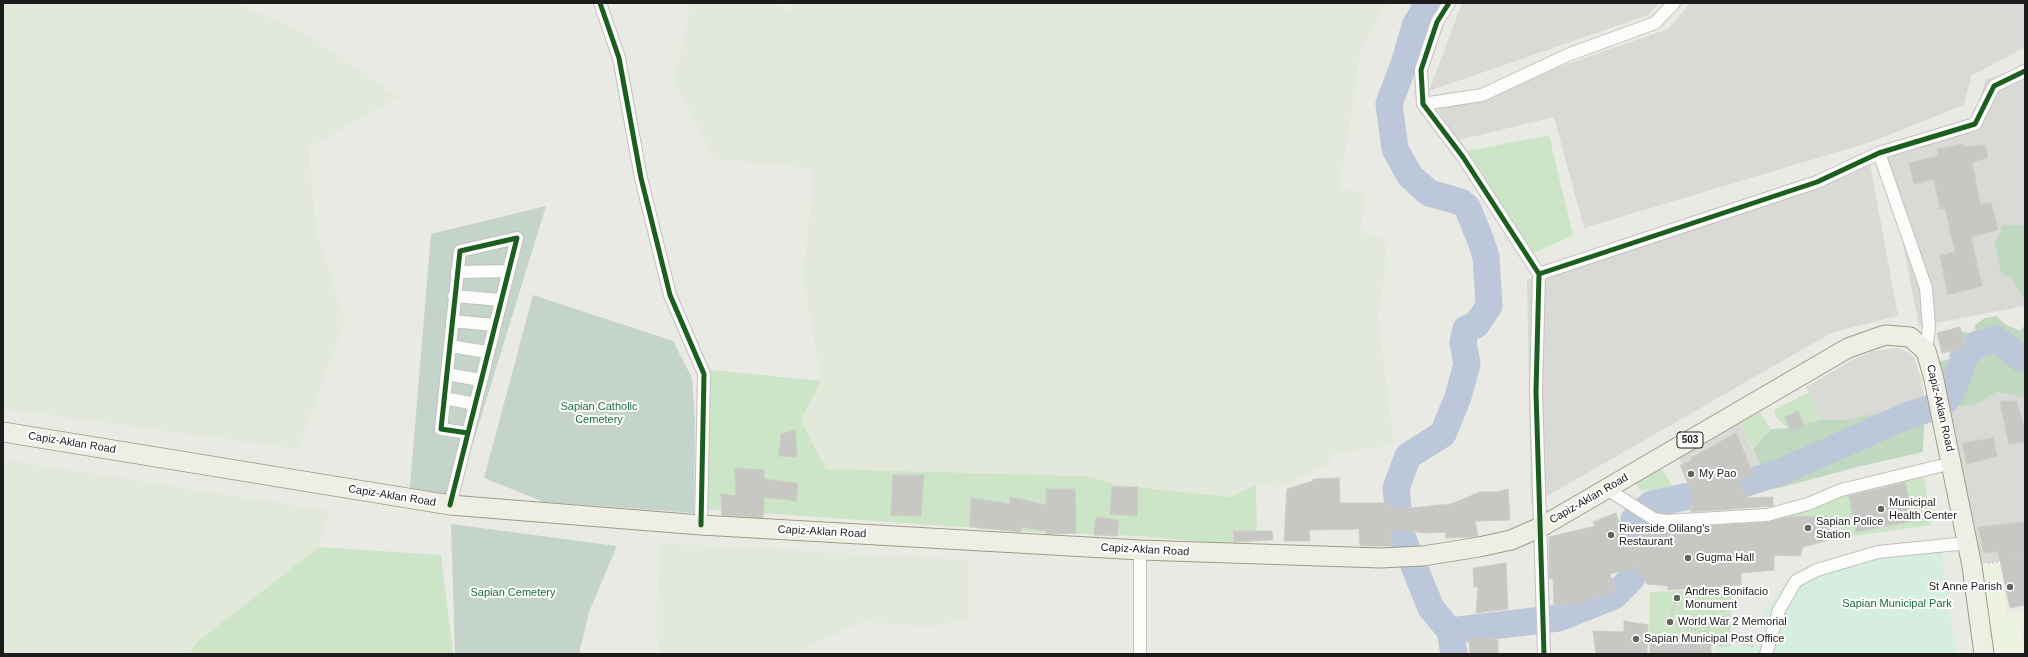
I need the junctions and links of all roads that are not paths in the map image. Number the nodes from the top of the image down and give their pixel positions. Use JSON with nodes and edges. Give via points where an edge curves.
{"nodes":[{"id":1,"x":600,"y":3,"type":"edge"},
{"id":2,"x":1449,"y":3,"type":"edge"},
{"id":3,"x":1674,"y":3,"type":"edge"},
{"id":4,"x":2025,"y":72,"type":"edge"},
{"id":5,"x":1423,"y":104,"type":"junction"},
{"id":6,"x":1879,"y":152,"type":"junction"},
{"id":7,"x":508,"y":271,"type":"junction"},
{"id":8,"x":457,"y":272,"type":"junction"},
{"id":9,"x":1539,"y":274,"type":"junction"},
{"id":10,"x":454,"y":296,"type":"junction"},
{"id":11,"x":501,"y":300,"type":"junction"},
{"id":12,"x":452,"y":321,"type":"junction"},
{"id":13,"x":494,"y":325,"type":"junction"},
{"id":14,"x":450,"y":346,"type":"junction"},
{"id":15,"x":1926,"y":351,"type":"junction"},
{"id":16,"x":487,"y":352,"type":"junction"},
{"id":17,"x":447,"y":374,"type":"junction"},
{"id":18,"x":480,"y":380,"type":"junction"},
{"id":19,"x":444,"y":398,"type":"junction"},
{"id":20,"x":475,"y":404,"type":"junction"},
{"id":21,"x":3,"y":432,"type":"edge"},
{"id":22,"x":468,"y":433,"type":"junction"},
{"id":23,"x":1952,"y":463,"type":"junction"},
{"id":24,"x":1607,"y":489,"type":"junction"},
{"id":25,"x":450,"y":505,"type":"junction"},
{"id":26,"x":701,"y":525,"type":"junction"},
{"id":27,"x":1541,"y":527,"type":"junction"},
{"id":28,"x":1968,"y":543,"type":"junction"},
{"id":29,"x":1140,"y":550,"type":"junction"},
{"id":30,"x":1544,"y":650,"type":"edge"},
{"id":31,"x":1766,"y":652,"type":"edge"},
{"id":32,"x":1140,"y":654,"type":"edge"},
{"id":33,"x":1984,"y":654,"type":"edge"}],
"edges":[{"from":1,"to":26,"type":"street","via":[[618,58],[641,178],[670,295],[704,374]]},
{"from":2,"to":5,"type":"street","via":[[1437,22],[1421,70]]},
{"from":3,"to":5,"type":"street","via":[[1655,23],[1570,54],[1482,95]]},
{"from":4,"to":6,"type":"street","via":[[1994,86],[1976,124]]},
{"from":5,"to":9,"type":"street","via":[[1463,157]]},
{"from":6,"to":9,"type":"street","via":[[1817,182]]},
{"from":6,"to":15,"type":"street","via":[[1926,288],[1929,327]]},
{"from":7,"to":8,"type":"street"},
{"from":7,"to":8,"type":"street","via":[[517,238],[460,251]]},
{"from":7,"to":11,"type":"street"},
{"from":8,"to":10,"type":"street"},
{"from":9,"to":27,"type":"street","via":[[1536,392]]},
{"from":10,"to":11,"type":"street"},
{"from":10,"to":12,"type":"street"},
{"from":11,"to":13,"type":"street"},
{"from":12,"to":13,"type":"street"},
{"from":12,"to":14,"type":"street"},
{"from":13,"to":16,"type":"street"},
{"from":14,"to":16,"type":"street"},
{"from":14,"to":17,"type":"street"},
{"from":15,"to":23,"type":"main road","name":"Capiz-Aklan Road"},
{"from":15,"to":24,"type":"main road","name":"Capiz-Aklan Road","number":"503","via":[[1910,337],[1885,336],[1848,348]]},
{"from":16,"to":18,"type":"street"},
{"from":17,"to":18,"type":"street"},
{"from":17,"to":19,"type":"street"},
{"from":18,"to":20,"type":"street"},
{"from":19,"to":20,"type":"street"},
{"from":19,"to":22,"type":"street","via":[[441,429]]},
{"from":20,"to":22,"type":"street"},
{"from":21,"to":25,"type":"main road","name":"Capiz-Aklan Road","number":"503"},
{"from":22,"to":25,"type":"street"},
{"from":23,"to":24,"type":"street","via":[[1841,490],[1808,504],[1767,515],[1666,521],[1654,519]]},
{"from":23,"to":28,"type":"main road","name":"Capiz-Aklan Road"},
{"from":24,"to":27,"type":"main road","name":"Capiz-Aklan Road","number":"503"},
{"from":25,"to":26,"type":"main road","name":"Capiz-Aklan Road","number":"503"},
{"from":26,"to":29,"type":"main road","name":"Capiz-Aklan Road","number":"503"},
{"from":27,"to":29,"type":"main road","name":"Capiz-Aklan Road","number":"503","via":[[1510,540],[1423,556],[1380,558]]},
{"from":27,"to":30,"type":"street"},
{"from":28,"to":31,"type":"street","via":[[1878,552],[1817,570],[1796,581],[1779,610]]},
{"from":28,"to":33,"type":"main road","name":"Capiz-Aklan Road"},
{"from":29,"to":32,"type":"street"}]}
